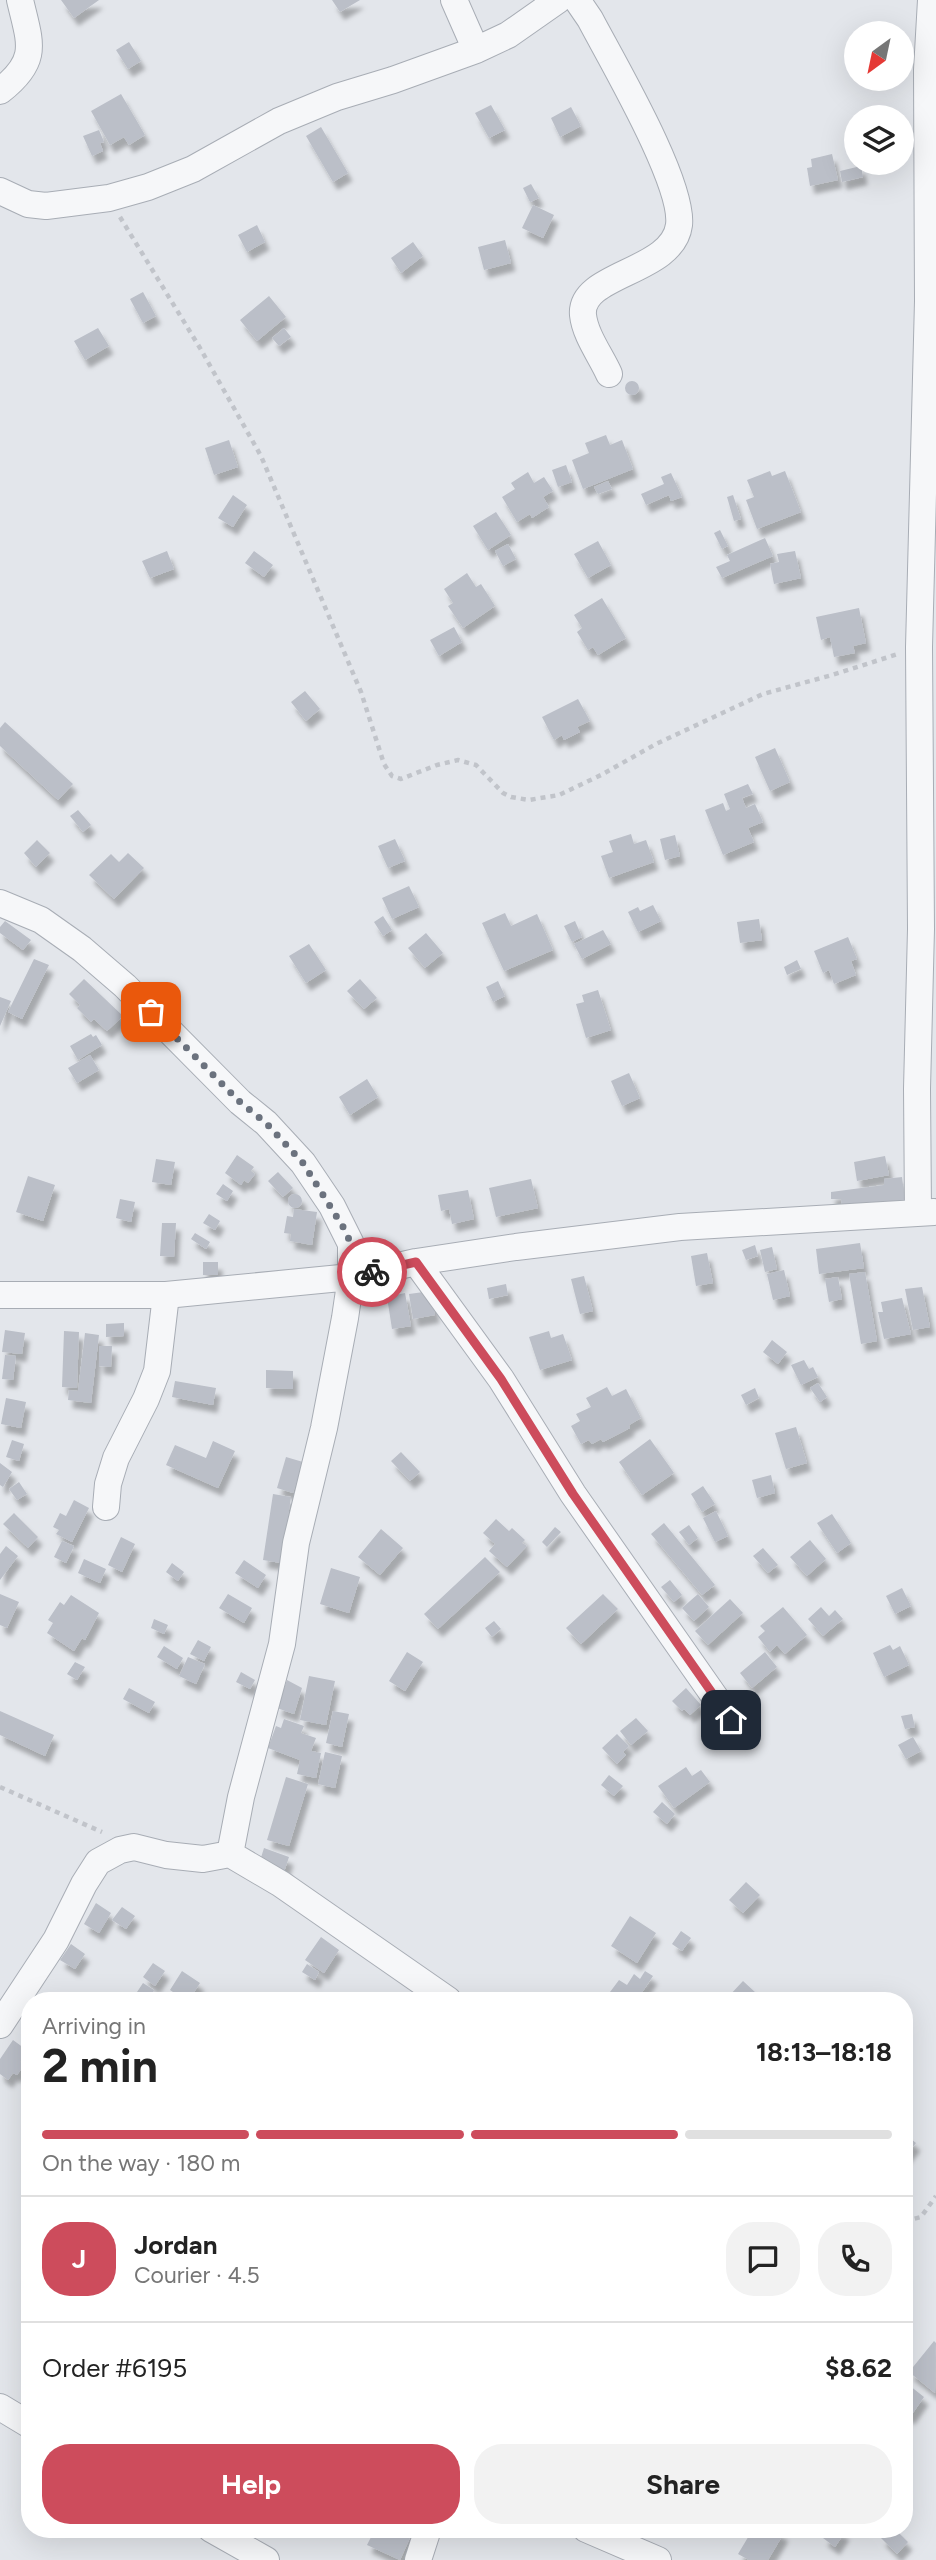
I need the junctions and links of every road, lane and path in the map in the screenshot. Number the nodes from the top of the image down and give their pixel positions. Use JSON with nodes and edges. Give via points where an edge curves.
{"nodes":[{"id":1,"x":20,"y":0,"type":"edge"},
{"id":2,"x":454,"y":0,"type":"edge"},
{"id":3,"x":558,"y":0,"type":"edge"},
{"id":4,"x":577,"y":0,"type":"edge"},
{"id":5,"x":931,"y":0,"type":"edge"},
{"id":6,"x":477,"y":50,"type":"junction"},
{"id":7,"x":0,"y":91,"type":"edge"},
{"id":8,"x":0,"y":191,"type":"edge"},
{"id":9,"x":109,"y":198,"type":"junction"},
{"id":10,"x":609,"y":374,"type":"dead end"},
{"id":11,"x":919,"y":647,"type":"junction"},
{"id":12,"x":0,"y":903,"type":"edge"},
{"id":13,"x":927,"y":1212,"type":"edge"},
{"id":14,"x":416,"y":1262,"type":"junction"},
{"id":15,"x":351,"y":1278,"type":"junction"},
{"id":16,"x":0,"y":1295,"type":"edge"},
{"id":17,"x":166,"y":1295,"type":"junction"},
{"id":18,"x":106,"y":1507,"type":"dead end"},
{"id":19,"x":731,"y":1720,"type":"dead end"},
{"id":20,"x":0,"y":1787,"type":"edge"},
{"id":21,"x":134,"y":1847,"type":"junction"},
{"id":22,"x":230,"y":1854,"type":"junction"},
{"id":23,"x":22,"y":1992,"type":"edge"},
{"id":24,"x":436,"y":1992,"type":"edge"},
{"id":25,"x":21,"y":1993,"type":"edge"},
{"id":26,"x":0,"y":2025,"type":"edge"},
{"id":27,"x":936,"y":2196,"type":"edge"},
{"id":28,"x":913,"y":2219,"type":"edge"},
{"id":29,"x":0,"y":2407,"type":"edge"},
{"id":30,"x":21,"y":2420,"type":"edge"},
{"id":31,"x":227,"y":2538,"type":"edge"},
{"id":32,"x":425,"y":2538,"type":"edge"},
{"id":33,"x":607,"y":2538,"type":"edge"},
{"id":34,"x":266,"y":2560,"type":"edge"},
{"id":35,"x":418,"y":2560,"type":"edge"},
{"id":36,"x":657,"y":2560,"type":"edge"}],
"edges":[{"from":1,"to":7,"type":"street","via":[[29,39],[27,61]]},
{"from":2,"to":6,"type":"street"},
{"from":3,"to":6,"type":"street","via":[[508,35]]},
{"from":4,"to":10,"type":"street","via":[[669,175],[679,214],[675,238],[663,253],[602,286],[586,301],[583,317]]},
{"from":5,"to":11,"type":"street"},
{"from":6,"to":9,"type":"street","via":[[302,111],[193,169]]},
{"from":8,"to":9,"type":"street","via":[[28,204],[47,206]]},
{"from":9,"to":11,"type":"path","via":[[261,456],[361,692],[384,764],[396,778],[458,760],[476,765],[512,797],[552,797],[763,694]]},
{"from":11,"to":13,"type":"street","via":[[917,1089]]},
{"from":12,"to":15,"type":"street","via":[[41,920],[82,948],[266,1123],[303,1163],[345,1230],[351,1244]]},
{"from":13,"to":14,"type":"street","via":[[680,1227]]},
{"from":14,"to":15,"type":"street"},
{"from":14,"to":19,"type":"street","via":[[501,1379],[573,1494]]},
{"from":15,"to":17,"type":"street"},
{"from":15,"to":22,"type":"street","via":[[324,1428],[296,1543],[282,1644]]},
{"from":16,"to":17,"type":"street"},
{"from":17,"to":18,"type":"street","via":[[157,1371],[116,1458]]},
{"from":20,"to":21,"type":"path"},
{"from":21,"to":22,"type":"street","via":[[195,1858]]},
{"from":21,"to":23,"type":"street","via":[[109,1855],[90,1873],[56,1940]]},
{"from":22,"to":24,"type":"street"},
{"from":25,"to":26,"type":"street"},
{"from":27,"to":28,"type":"path","via":[[921,2217]]},
{"from":29,"to":30,"type":"street"},
{"from":31,"to":34,"type":"street"},
{"from":32,"to":35,"type":"street"},
{"from":33,"to":36,"type":"street"}]}
